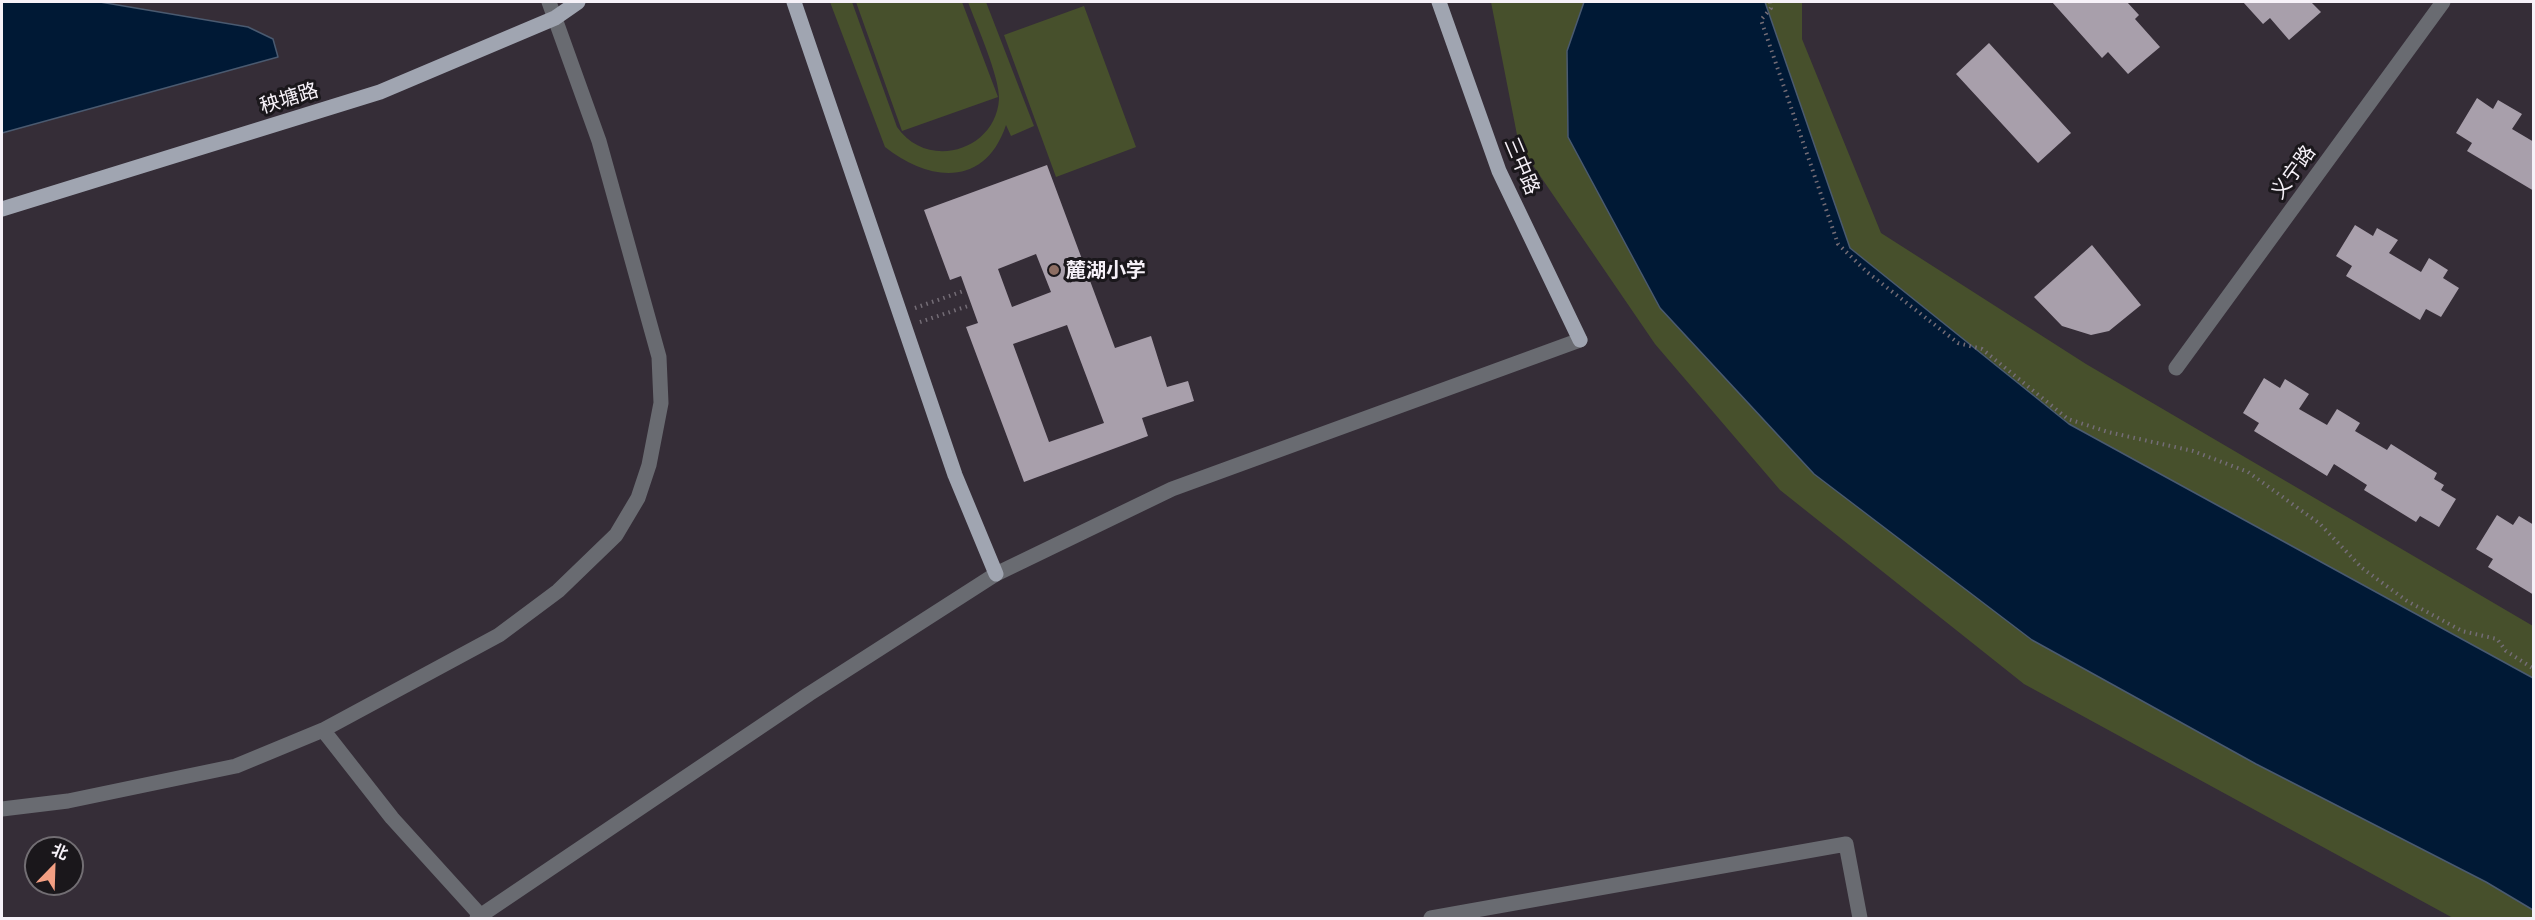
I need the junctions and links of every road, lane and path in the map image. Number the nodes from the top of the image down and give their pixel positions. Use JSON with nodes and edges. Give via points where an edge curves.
{"nodes":[{"id":1,"x":549,"y":2,"type":"edge"},
{"id":2,"x":578,"y":2,"type":"edge"},
{"id":3,"x":794,"y":2,"type":"edge"},
{"id":4,"x":1439,"y":2,"type":"edge"},
{"id":5,"x":1770,"y":2,"type":"edge"},
{"id":6,"x":2443,"y":2,"type":"edge"},
{"id":7,"x":555,"y":18,"type":"junction"},
{"id":8,"x":2,"y":209,"type":"edge"},
{"id":9,"x":966,"y":290,"type":"dead end"},
{"id":10,"x":971,"y":305,"type":"dead end"},
{"id":11,"x":902,"y":320,"type":"junction"},
{"id":12,"x":1580,"y":340,"type":"joint"},
{"id":13,"x":2176,"y":368,"type":"dead end"},
{"id":14,"x":996,"y":574,"type":"junction"},
{"id":15,"x":2534,"y":669,"type":"edge"},
{"id":16,"x":323,"y":730,"type":"junction"},
{"id":17,"x":2,"y":809,"type":"edge"},
{"id":18,"x":479,"y":917,"type":"edge"},
{"id":19,"x":1431,"y":918,"type":"edge"},
{"id":20,"x":1860,"y":918,"type":"edge"}],
"edges":[{"from":1,"to":7,"type":"street"},
{"from":2,"to":7,"type":"main road","name":"秧塘路"},
{"from":3,"to":11,"type":"main road"},
{"from":4,"to":12,"type":"main road","name":"三中路","via":[[1499,171]]},
{"from":5,"to":15,"type":"path","via":[[1771,8],[1761,20],[1838,244],[1867,272],[1958,343],[1982,349],[2068,419],[2193,451],[2248,472],[2320,524],[2362,568],[2407,602],[2462,631],[2497,639],[2505,651]]},
{"from":6,"to":13,"type":"street","name":"义宁路"},
{"from":7,"to":8,"type":"main road","name":"秧塘路","via":[[380,92]]},
{"from":7,"to":16,"type":"street","via":[[599,141],[659,357],[661,403],[649,465],[638,498],[616,535],[558,591],[499,635]]},
{"from":9,"to":11,"type":"path"},
{"from":10,"to":11,"type":"path"},
{"from":11,"to":14,"type":"main road","via":[[955,475]]},
{"from":12,"to":14,"type":"street","via":[[1172,489]]},
{"from":14,"to":18,"type":"street","via":[[809,694]]},
{"from":16,"to":17,"type":"street","via":[[236,766],[68,801]]},
{"from":16,"to":18,"type":"street","via":[[392,818]]},
{"from":19,"to":20,"type":"street","via":[[1846,844]]}]}
